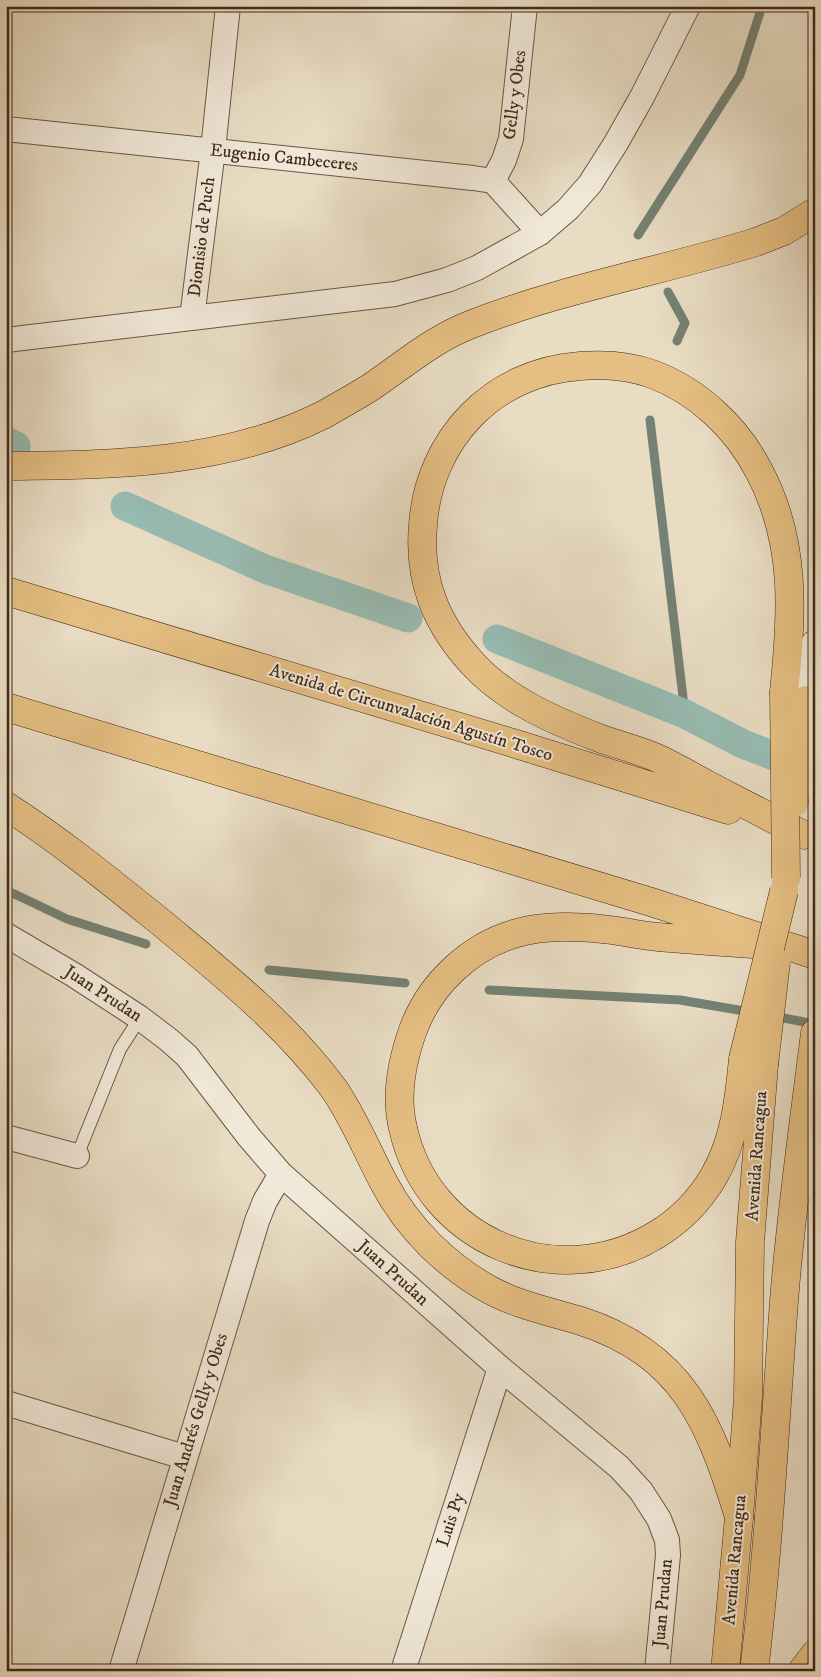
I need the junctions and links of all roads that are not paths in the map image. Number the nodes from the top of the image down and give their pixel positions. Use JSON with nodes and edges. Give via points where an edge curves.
{"nodes":[{"id":1,"x":228,"y":6,"type":"edge"},
{"id":2,"x":525,"y":6,"type":"edge"},
{"id":3,"x":688,"y":6,"type":"edge"},
{"id":4,"x":6,"y":129,"type":"edge"},
{"id":5,"x":213,"y":150,"type":"junction"},
{"id":6,"x":493,"y":181,"type":"junction"},
{"id":7,"x":815,"y":212,"type":"edge"},
{"id":8,"x":540,"y":233,"type":"junction"},
{"id":9,"x":192,"y":318,"type":"junction"},
{"id":10,"x":6,"y":340,"type":"edge"},
{"id":11,"x":6,"y":466,"type":"edge"},
{"id":12,"x":6,"y":591,"type":"edge"},
{"id":13,"x":815,"y":644,"type":"edge"},
{"id":14,"x":795,"y":696,"type":"junction"},
{"id":15,"x":6,"y":707,"type":"edge"},
{"id":16,"x":6,"y":806,"type":"edge"},
{"id":17,"x":809,"y":837,"type":"edge"},
{"id":18,"x":6,"y":935,"type":"edge"},
{"id":19,"x":806,"y":952,"type":"edge"},
{"id":20,"x":140,"y":1018,"type":"junction"},
{"id":21,"x":815,"y":1034,"type":"edge"},
{"id":22,"x":754,"y":1062,"type":"junction"},
{"id":23,"x":6,"y":1137,"type":"edge"},
{"id":24,"x":77,"y":1156,"type":"joint"},
{"id":25,"x":281,"y":1174,"type":"junction"},
{"id":26,"x":500,"y":1368,"type":"junction"},
{"id":27,"x":6,"y":1403,"type":"edge"},
{"id":28,"x":184,"y":1457,"type":"junction"},
{"id":29,"x":740,"y":1517,"type":"junction"},
{"id":30,"x":815,"y":1654,"type":"edge"},
{"id":31,"x":121,"y":1671,"type":"edge"},
{"id":32,"x":403,"y":1671,"type":"edge"},
{"id":33,"x":657,"y":1671,"type":"edge"},
{"id":34,"x":725,"y":1671,"type":"edge"},
{"id":35,"x":754,"y":1671,"type":"edge"},
{"id":36,"x":802,"y":1671,"type":"edge"}],
"edges":[{"from":1,"to":5,"type":"street","name":"Dionisio de Puch"},
{"from":2,"to":6,"type":"street","name":"Gelly y Obes","via":[[511,139]]},
{"from":3,"to":8,"type":"street","via":[[642,97],[590,184]]},
{"from":4,"to":5,"type":"street","name":"Eugenio Cambeceres"},
{"from":5,"to":6,"type":"street","name":"Eugenio Cambeceres"},
{"from":5,"to":9,"type":"street","name":"Dionisio de Puch"},
{"from":6,"to":8,"type":"street"},
{"from":7,"to":11,"type":"main road","via":[[784,231],[756,242],[535,302],[458,329],[422,349],[346,402],[267,438],[235,448],[183,457],[115,463]]},
{"from":8,"to":9,"type":"street","via":[[469,271],[395,294]]},
{"from":9,"to":10,"type":"street"},
{"from":12,"to":17,"type":"main road","name":"Avenida de Circunvalación Agustín Tosco","via":[[686,796]]},
{"from":13,"to":14,"type":"main road"},
{"from":14,"to":17,"type":"main road","via":[[789,649],[791,596],[782,531],[760,472],[745,446],[725,422],[701,402],[652,374],[597,365],[566,367],[506,387],[462,425],[433,475],[424,508],[422,538],[423,569],[430,598],[464,654],[496,684],[524,704],[597,738],[656,758]]},
{"from":14,"to":22,"type":"main road","bridge":true,"via":[[785,885]]},
{"from":15,"to":19,"type":"main road","via":[[642,899]]},
{"from":16,"to":29,"type":"main road","via":[[114,885],[240,988],[292,1037],[353,1120],[384,1184],[402,1212],[452,1264],[488,1289],[518,1303],[607,1331],[651,1357],[669,1374],[699,1412],[710,1433]]},
{"from":18,"to":20,"type":"street","name":"Juan Prudan"},
{"from":19,"to":22,"type":"main road","via":[[576,927],[520,932],[497,940],[458,965],[436,989],[416,1024],[401,1074],[402,1126],[409,1152],[435,1197],[476,1234],[503,1248],[532,1257],[586,1260],[640,1245],[680,1218],[696,1200],[714,1176],[725,1152]]},
{"from":20,"to":24,"type":"lane","via":[[120,1049]]},
{"from":20,"to":25,"type":"street","name":"Juan Prudan","via":[[187,1056]]},
{"from":21,"to":35,"type":"main road","name":"Avenida Rancagua","via":[[784,1300]]},
{"from":22,"to":29,"type":"main road","name":"Avenida Rancagua","via":[[748,1398]]},
{"from":23,"to":24,"type":"street"},
{"from":25,"to":26,"type":"street","name":"Juan Prudan"},
{"from":25,"to":28,"type":"street","name":"Juan Andrés Gelly y Obes","via":[[257,1221]]},
{"from":26,"to":32,"type":"street","name":"Luis Py"},
{"from":26,"to":33,"type":"street","name":"Juan Prudan","via":[[619,1467],[641,1491],[659,1519],[667,1540],[668,1555]]},
{"from":27,"to":28,"type":"street"},
{"from":28,"to":31,"type":"street","name":"Juan Andrés Gelly y Obes"},
{"from":29,"to":34,"type":"main road","name":"Avenida Rancagua"},
{"from":30,"to":36,"type":"main road"}]}
